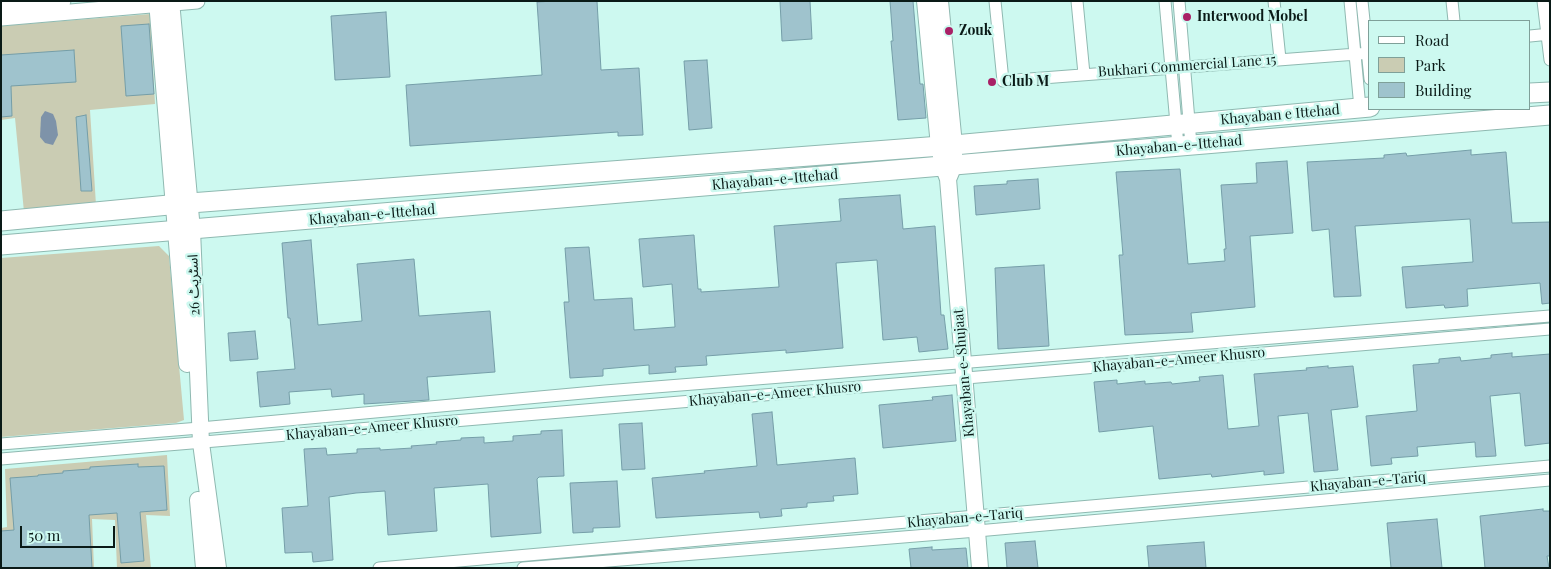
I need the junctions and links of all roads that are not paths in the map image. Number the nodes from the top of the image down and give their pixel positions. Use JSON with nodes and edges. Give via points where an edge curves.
{"nodes":[{"id":1,"x":197,"y":1,"type":"edge"},
{"id":2,"x":925,"y":1,"type":"edge"},
{"id":3,"x":940,"y":1,"type":"edge"},
{"id":4,"x":995,"y":1,"type":"edge"},
{"id":5,"x":1078,"y":1,"type":"edge"},
{"id":6,"x":1165,"y":1,"type":"edge"},
{"id":7,"x":1179,"y":1,"type":"edge"},
{"id":8,"x":1274,"y":1,"type":"edge"},
{"id":9,"x":1350,"y":1,"type":"edge"},
{"id":10,"x":1362,"y":1,"type":"edge"},
{"id":11,"x":1452,"y":1,"type":"edge"},
{"id":12,"x":1543,"y":1,"type":"edge"},
{"id":13,"x":164,"y":2,"type":"edge"},
{"id":14,"x":62,"y":5,"type":"edge"},
{"id":15,"x":1,"y":8,"type":"edge"},
{"id":16,"x":1,"y":18,"type":"edge"},
{"id":17,"x":1454,"y":20,"type":"edge"},
{"id":18,"x":1548,"y":34,"type":"edge"},
{"id":19,"x":1531,"y":36,"type":"edge"},
{"id":20,"x":1368,"y":53,"type":"edge"},
{"id":21,"x":1355,"y":54,"type":"junction"},
{"id":22,"x":1280,"y":59,"type":"junction"},
{"id":23,"x":1550,"y":60,"type":"edge"},
{"id":24,"x":1185,"y":68,"type":"junction"},
{"id":25,"x":1170,"y":69,"type":"junction"},
{"id":26,"x":1084,"y":74,"type":"junction"},
{"id":27,"x":1550,"y":92,"type":"edge"},
{"id":28,"x":1531,"y":93,"type":"edge"},
{"id":29,"x":1365,"y":107,"type":"edge"},
{"id":30,"x":1550,"y":115,"type":"edge"},
{"id":31,"x":1183,"y":124,"type":"junction"},
{"id":32,"x":945,"y":145,"type":"junction"},
{"id":33,"x":1185,"y":146,"type":"junction"},
{"id":34,"x":948,"y":168,"type":"junction"},
{"id":35,"x":182,"y":203,"type":"junction"},
{"id":36,"x":1,"y":221,"type":"edge"},
{"id":37,"x":185,"y":230,"type":"junction"},
{"id":38,"x":1,"y":245,"type":"edge"},
{"id":39,"x":1550,"y":316,"type":"edge"},
{"id":40,"x":1550,"y":329,"type":"edge"},
{"id":41,"x":964,"y":371,"type":"junction"},
{"id":42,"x":645,"y":388,"type":"junction"},
{"id":43,"x":614,"y":391,"type":"junction"},
{"id":44,"x":644,"y":405,"type":"junction"},
{"id":45,"x":616,"y":407,"type":"junction"},
{"id":46,"x":196,"y":436,"type":"junction"},
{"id":47,"x":1,"y":444,"type":"edge"},
{"id":48,"x":1,"y":459,"type":"edge"},
{"id":49,"x":1550,"y":466,"type":"edge"},
{"id":50,"x":1534,"y":468,"type":"junction"},
{"id":51,"x":1492,"y":471,"type":"junction"},
{"id":52,"x":1550,"y":480,"type":"edge"},
{"id":53,"x":1535,"y":482,"type":"junction"},
{"id":54,"x":1497,"y":485,"type":"junction"},
{"id":55,"x":977,"y":524,"type":"junction"},
{"id":56,"x":620,"y":548,"type":"junction"},
{"id":57,"x":618,"y":560,"type":"junction"},
{"id":58,"x":442,"y":565,"type":"edge"},
{"id":59,"x":204,"y":568,"type":"edge"},
{"id":60,"x":218,"y":568,"type":"edge"},
{"id":61,"x":379,"y":568,"type":"edge"},
{"id":62,"x":523,"y":568,"type":"edge"},
{"id":63,"x":980,"y":568,"type":"edge"}],
"edges":[{"from":1,"to":13,"type":"street"},
{"from":2,"to":32,"type":"main road"},
{"from":3,"to":32,"type":"main road"},
{"from":4,"to":26,"type":"street","name":"Bukhari Commercial Lane 15","via":[[1004,81]]},
{"from":5,"to":26,"type":"street"},
{"from":6,"to":25,"type":"street"},
{"from":7,"to":24,"type":"street"},
{"from":8,"to":22,"type":"street"},
{"from":9,"to":21,"type":"street"},
{"from":10,"to":20,"type":"street"},
{"from":11,"to":17,"type":"street"},
{"from":12,"to":18,"type":"street"},
{"from":13,"to":14,"type":"street"},
{"from":13,"to":35,"type":"main road","name":"اسٹریٹ 26"},
{"from":14,"to":15,"type":"street"},
{"from":14,"to":16,"type":"street"},
{"from":18,"to":19,"type":"street"},
{"from":18,"to":23,"type":"street"},
{"from":20,"to":21,"type":"street","name":"Bukhari Commercial Lane 15"},
{"from":21,"to":22,"type":"street","name":"Bukhari Commercial Lane 15"},
{"from":21,"to":29,"type":"street"},
{"from":22,"to":24,"type":"street","name":"Bukhari Commercial Lane 15"},
{"from":24,"to":25,"type":"street","name":"Bukhari Commercial Lane 15"},
{"from":24,"to":31,"type":"street"},
{"from":25,"to":26,"type":"street","name":"Bukhari Commercial Lane 15"},
{"from":25,"to":31,"type":"street"},
{"from":27,"to":28,"type":"main road"},
{"from":29,"to":31,"type":"main road","name":"Khayaban e Ittehad"},
{"from":30,"to":33,"type":"main road","name":"Khayaban-e-Ittehad"},
{"from":31,"to":32,"type":"main road","name":"Khayaban-e-Ittehad"},
{"from":31,"to":33,"type":"street"},
{"from":32,"to":34,"type":"main road","via":[[957,148],[958,161]]},
{"from":32,"to":34,"type":"main road","via":[[932,149],[934,163]]},
{"from":32,"to":35,"type":"main road","name":"Khayaban-e-Ittehad"},
{"from":33,"to":34,"type":"main road","name":"Khayaban-e-Ittehad"},
{"from":34,"to":37,"type":"main road","name":"Khayaban-e-Ittehad"},
{"from":34,"to":41,"type":"main road","name":"Khayaban-e-Shujaat"},
{"from":35,"to":36,"type":"main road","name":"Khayaban-e-Ittehad"},
{"from":35,"to":37,"type":"main road","name":"اسٹریٹ 26"},
{"from":37,"to":38,"type":"main road","name":"Khayaban-e-Ittehad"},
{"from":37,"to":46,"type":"main road","name":"اسٹریٹ 26"},
{"from":39,"to":41,"type":"street","name":"Khayaban-e-Ameer Khusro"},
{"from":40,"to":41,"type":"street","name":"Khayaban-e-Ameer Khusro"},
{"from":41,"to":42,"type":"street","name":"Khayaban-e-Ameer Khusro"},
{"from":41,"to":44,"type":"street","name":"Khayaban-e-Ameer Khusro"},
{"from":41,"to":55,"type":"main road","name":"Khayaban-e-Shujaat"},
{"from":42,"to":43,"type":"street","name":"Khayaban-e-Ameer Khusro"},
{"from":42,"to":44,"type":"street","via":[[638,396]]},
{"from":43,"to":45,"type":"street","via":[[623,398]]},
{"from":43,"to":46,"type":"street","name":"Khayaban-e-Ameer Khusro"},
{"from":44,"to":45,"type":"street","name":"Khayaban-e-Ameer Khusro"},
{"from":45,"to":46,"type":"street","name":"Khayaban-e-Ameer Khusro"},
{"from":46,"to":47,"type":"street","name":"Khayaban-e-Ameer Khusro"},
{"from":46,"to":48,"type":"street","name":"Khayaban-e-Ameer Khusro"},
{"from":46,"to":59,"type":"main road","name":"اسٹریٹ 26"},
{"from":46,"to":60,"type":"main road","name":"اسٹریٹ 26"},
{"from":49,"to":50,"type":"street","name":"Khayaban-e-Tariq"},
{"from":50,"to":51,"type":"street","name":"Khayaban-e-Tariq"},
{"from":50,"to":53,"type":"street","via":[[1528,476]]},
{"from":51,"to":54,"type":"street","via":[[1500,475]]},
{"from":51,"to":55,"type":"street","name":"Khayaban-e-Tariq"},
{"from":52,"to":53,"type":"street","name":"Khayaban-e-Tariq"},
{"from":53,"to":54,"type":"street","name":"Khayaban-e-Tariq"},
{"from":54,"to":55,"type":"street","name":"Khayaban-e-Tariq"},
{"from":55,"to":56,"type":"street","name":"Khayaban-e-Tariq"},
{"from":55,"to":57,"type":"street","name":"Khayaban-e-Tariq"},
{"from":55,"to":63,"type":"main road","name":"Khayaban-e-Shujaat"},
{"from":56,"to":57,"type":"street","via":[[616,548],[613,554]]},
{"from":56,"to":58,"type":"street","name":"Khayaban-e-Tariq"},
{"from":57,"to":62,"type":"street","name":"Khayaban-e-Tariq"},
{"from":58,"to":61,"type":"street","name":"Khayaban-e-Tariq"}]}
